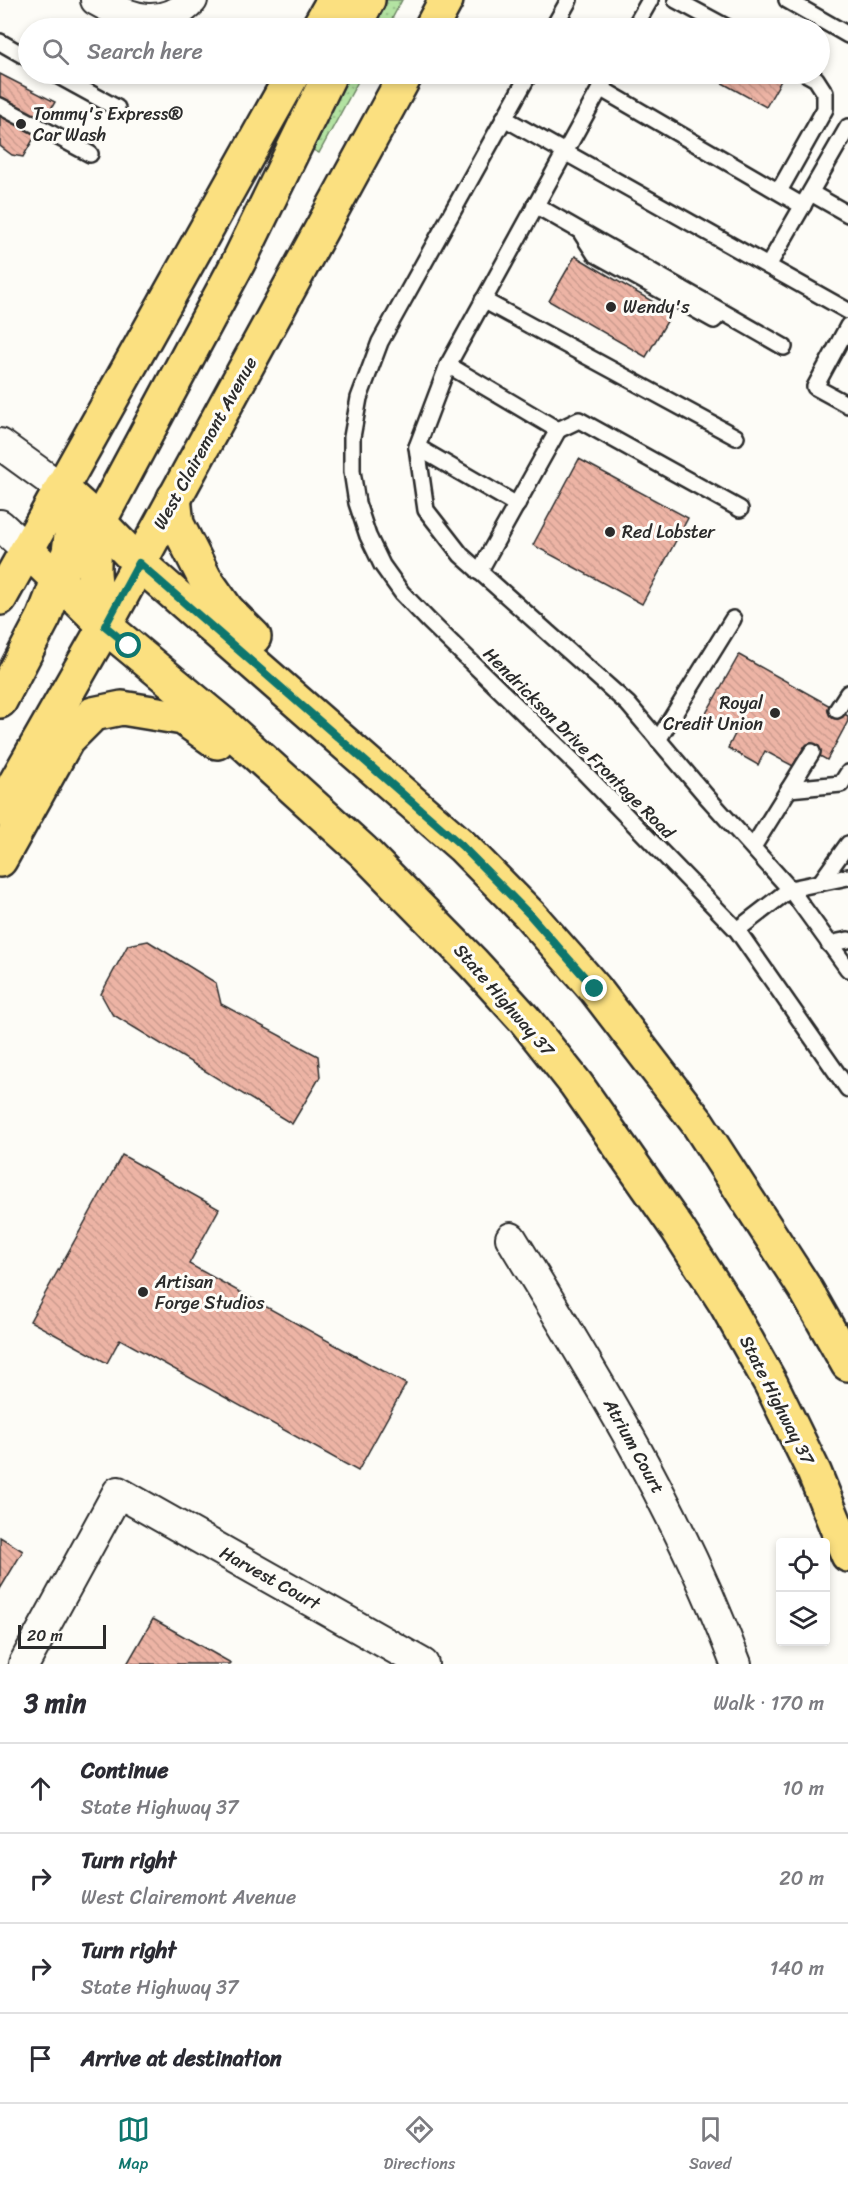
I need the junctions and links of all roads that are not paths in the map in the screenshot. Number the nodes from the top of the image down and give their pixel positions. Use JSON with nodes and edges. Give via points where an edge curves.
{"nodes":[{"id":1,"x":96,"y":0,"type":"edge"},
{"id":2,"x":334,"y":0,"type":"edge"},
{"id":3,"x":368,"y":0,"type":"edge"},
{"id":4,"x":447,"y":0,"type":"edge"},
{"id":5,"x":569,"y":0,"type":"edge"},
{"id":6,"x":650,"y":0,"type":"edge"},
{"id":7,"x":676,"y":0,"type":"edge"},
{"id":8,"x":787,"y":0,"type":"edge"},
{"id":9,"x":181,"y":8,"type":"edge"},
{"id":10,"x":139,"y":18,"type":"edge"},
{"id":11,"x":155,"y":18,"type":"edge"},
{"id":12,"x":324,"y":18,"type":"edge"},
{"id":13,"x":358,"y":18,"type":"edge"},
{"id":14,"x":437,"y":18,"type":"edge"},
{"id":15,"x":559,"y":18,"type":"edge"},
{"id":16,"x":640,"y":18,"type":"edge"},
{"id":17,"x":709,"y":18,"type":"edge"},
{"id":18,"x":823,"y":18,"type":"edge"},
{"id":19,"x":830,"y":22,"type":"edge"},
{"id":20,"x":847,"y":30,"type":"edge"},
{"id":21,"x":0,"y":42,"type":"edge"},
{"id":22,"x":18,"y":52,"type":"edge"},
{"id":23,"x":73,"y":84,"type":"edge"},
{"id":24,"x":287,"y":84,"type":"edge"},
{"id":25,"x":325,"y":84,"type":"edge"},
{"id":26,"x":401,"y":84,"type":"edge"},
{"id":27,"x":523,"y":84,"type":"edge"},
{"id":28,"x":602,"y":84,"type":"edge"},
{"id":29,"x":819,"y":84,"type":"edge"},
{"id":30,"x":600,"y":88,"type":"junction"},
{"id":31,"x":0,"y":106,"type":"edge"},
{"id":32,"x":117,"y":108,"type":"dead end"},
{"id":33,"x":504,"y":118,"type":"junction"},
{"id":34,"x":848,"y":127,"type":"edge"},
{"id":35,"x":566,"y":151,"type":"junction"},
{"id":36,"x":90,"y":154,"type":"dead end"},
{"id":37,"x":779,"y":191,"type":"junction"},
{"id":38,"x":807,"y":199,"type":"junction"},
{"id":39,"x":535,"y":205,"type":"junction"},
{"id":40,"x":848,"y":214,"type":"edge"},
{"id":41,"x":768,"y":266,"type":"junction"},
{"id":42,"x":483,"y":300,"type":"junction"},
{"id":43,"x":848,"y":311,"type":"edge"},
{"id":44,"x":848,"y":326,"type":"edge"},
{"id":45,"x":784,"y":347,"type":"dead end"},
{"id":46,"x":448,"y":365,"type":"junction"},
{"id":47,"x":848,"y":405,"type":"edge"},
{"id":48,"x":558,"y":430,"type":"junction"},
{"id":49,"x":736,"y":437,"type":"dead end"},
{"id":50,"x":0,"y":444,"type":"edge"},
{"id":51,"x":417,"y":447,"type":"junction"},
{"id":52,"x":62,"y":489,"type":"junction"},
{"id":53,"x":174,"y":498,"type":"junction"},
{"id":54,"x":517,"y":505,"type":"junction"},
{"id":55,"x":740,"y":509,"type":"dead end"},
{"id":56,"x":99,"y":522,"type":"junction"},
{"id":57,"x":0,"y":525,"type":"edge"},
{"id":58,"x":27,"y":550,"type":"junction"},
{"id":59,"x":139,"y":563,"type":"junction"},
{"id":60,"x":479,"y":572,"type":"junction"},
{"id":61,"x":58,"y":579,"type":"junction"},
{"id":62,"x":0,"y":598,"type":"edge"},
{"id":63,"x":733,"y":619,"type":"dead end"},
{"id":64,"x":105,"y":626,"type":"junction"},
{"id":65,"x":848,"y":693,"type":"edge"},
{"id":66,"x":0,"y":701,"type":"edge"},
{"id":67,"x":837,"y":710,"type":"dead end"},
{"id":68,"x":658,"y":740,"type":"junction"},
{"id":69,"x":812,"y":752,"type":"dead end"},
{"id":70,"x":848,"y":773,"type":"edge"},
{"id":71,"x":789,"y":789,"type":"junction"},
{"id":72,"x":406,"y":797,"type":"junction"},
{"id":73,"x":0,"y":810,"type":"edge"},
{"id":74,"x":328,"y":820,"type":"junction"},
{"id":75,"x":848,"y":844,"type":"edge"},
{"id":76,"x":753,"y":848,"type":"junction"},
{"id":77,"x":0,"y":860,"type":"edge"},
{"id":78,"x":848,"y":877,"type":"edge"},
{"id":79,"x":820,"y":883,"type":"junction"},
{"id":80,"x":790,"y":889,"type":"junction"},
{"id":81,"x":737,"y":930,"type":"junction"},
{"id":82,"x":848,"y":940,"type":"edge"},
{"id":83,"x":829,"y":944,"type":"junction"},
{"id":84,"x":848,"y":969,"type":"edge"},
{"id":85,"x":848,"y":1089,"type":"edge"},
{"id":86,"x":511,"y":1238,"type":"dead end"},
{"id":87,"x":848,"y":1364,"type":"edge"},
{"id":88,"x":848,"y":1555,"type":"edge"},
{"id":89,"x":24,"y":1664,"type":"edge"},
{"id":90,"x":423,"y":1664,"type":"edge"},
{"id":91,"x":736,"y":1664,"type":"edge"}],
"edges":[{"from":1,"to":10,"type":"street","via":[[123,15]]},
{"from":2,"to":12,"type":"main road"},
{"from":3,"to":13,"type":"main road"},
{"from":4,"to":14,"type":"main road"},
{"from":5,"to":15,"type":"lane"},
{"from":6,"to":16,"type":"lane"},
{"from":7,"to":17,"type":"lane"},
{"from":8,"to":18,"type":"lane"},
{"from":9,"to":11,"type":"street"},
{"from":19,"to":20,"type":"lane"},
{"from":21,"to":22,"type":"lane"},
{"from":23,"to":32,"type":"lane"},
{"from":24,"to":52,"type":"main road"},
{"from":25,"to":56,"type":"main road","via":[[239,261]]},
{"from":26,"to":53,"type":"main road","name":"West Clairemont Avenue"},
{"from":27,"to":33,"type":"lane","name":"Hendrickson Drive Frontage Road"},
{"from":28,"to":30,"type":"lane"},
{"from":29,"to":37,"type":"lane","via":[[825,93],[825,109]]},
{"from":30,"to":35,"type":"lane"},
{"from":30,"to":37,"type":"lane"},
{"from":31,"to":36,"type":"lane"},
{"from":33,"to":35,"type":"lane"},
{"from":33,"to":81,"type":"lane","name":"Hendrickson Drive Frontage Road","via":[[380,342],[359,398],[352,437],[357,503],[382,565],[402,592]]},
{"from":34,"to":38,"type":"lane"},
{"from":35,"to":39,"type":"lane"},
{"from":35,"to":41,"type":"lane"},
{"from":37,"to":38,"type":"lane"},
{"from":38,"to":40,"type":"lane"},
{"from":38,"to":41,"type":"lane"},
{"from":39,"to":42,"type":"lane"},
{"from":39,"to":45,"type":"lane"},
{"from":41,"to":43,"type":"lane"},
{"from":42,"to":46,"type":"lane"},
{"from":42,"to":49,"type":"lane"},
{"from":44,"to":47,"type":"lane","via":[[814,387]]},
{"from":46,"to":48,"type":"lane"},
{"from":46,"to":51,"type":"lane"},
{"from":48,"to":54,"type":"lane"},
{"from":48,"to":55,"type":"lane","via":[[579,420]]},
{"from":50,"to":52,"type":"street"},
{"from":51,"to":54,"type":"lane"},
{"from":51,"to":60,"type":"lane","via":[[426,510]]},
{"from":52,"to":56,"type":"main road"},
{"from":52,"to":58,"type":"main road"},
{"from":52,"to":61,"type":"main road","via":[[72,527],[69,552]]},
{"from":53,"to":59,"type":"main road","name":"West Clairemont Avenue"},
{"from":53,"to":72,"type":"main road","via":[[177,524],[205,579],[227,610],[390,761]]},
{"from":54,"to":60,"type":"lane"},
{"from":56,"to":59,"type":"main road"},
{"from":56,"to":64,"type":"main road","via":[[94,576]]},
{"from":57,"to":58,"type":"street"},
{"from":58,"to":61,"type":"main road","name":"State Highway 37"},
{"from":58,"to":62,"type":"main road"},
{"from":59,"to":64,"type":"main road","name":"West Clairemont Avenue"},
{"from":59,"to":72,"type":"main road"},
{"from":60,"to":68,"type":"lane","via":[[628,704]]},
{"from":61,"to":64,"type":"main road","name":"State Highway 37"},
{"from":61,"to":66,"type":"main road","via":[[44,617]]},
{"from":63,"to":68,"type":"lane"},
{"from":64,"to":73,"type":"main road","name":"West Clairemont Avenue"},
{"from":64,"to":74,"type":"main road","name":"State Highway 37","via":[[224,725]]},
{"from":65,"to":67,"type":"lane"},
{"from":68,"to":76,"type":"lane"},
{"from":69,"to":71,"type":"lane"},
{"from":70,"to":71,"type":"lane","via":[[841,784]]},
{"from":71,"to":76,"type":"lane"},
{"from":72,"to":87,"type":"main road","via":[[462,846],[530,915],[646,1053],[752,1204]]},
{"from":74,"to":77,"type":"main road","via":[[183,718],[122,708],[93,714],[67,740]]},
{"from":74,"to":88,"type":"main road","name":"State Highway 37","via":[[473,963],[576,1084],[726,1304],[814,1472]]},
{"from":75,"to":79,"type":"lane"},
{"from":76,"to":80,"type":"lane"},
{"from":78,"to":79,"type":"lane"},
{"from":79,"to":80,"type":"lane"},
{"from":80,"to":81,"type":"lane"},
{"from":80,"to":83,"type":"lane"},
{"from":81,"to":85,"type":"lane","name":"Hendrickson Drive Frontage Road"},
{"from":82,"to":83,"type":"lane"},
{"from":83,"to":84,"type":"lane"},
{"from":86,"to":91,"type":"street","name":"Atrium Court","via":[[591,1368],[678,1525]]},
{"from":89,"to":90,"type":"street","name":"Harvest Court","via":[[118,1492]]}]}
